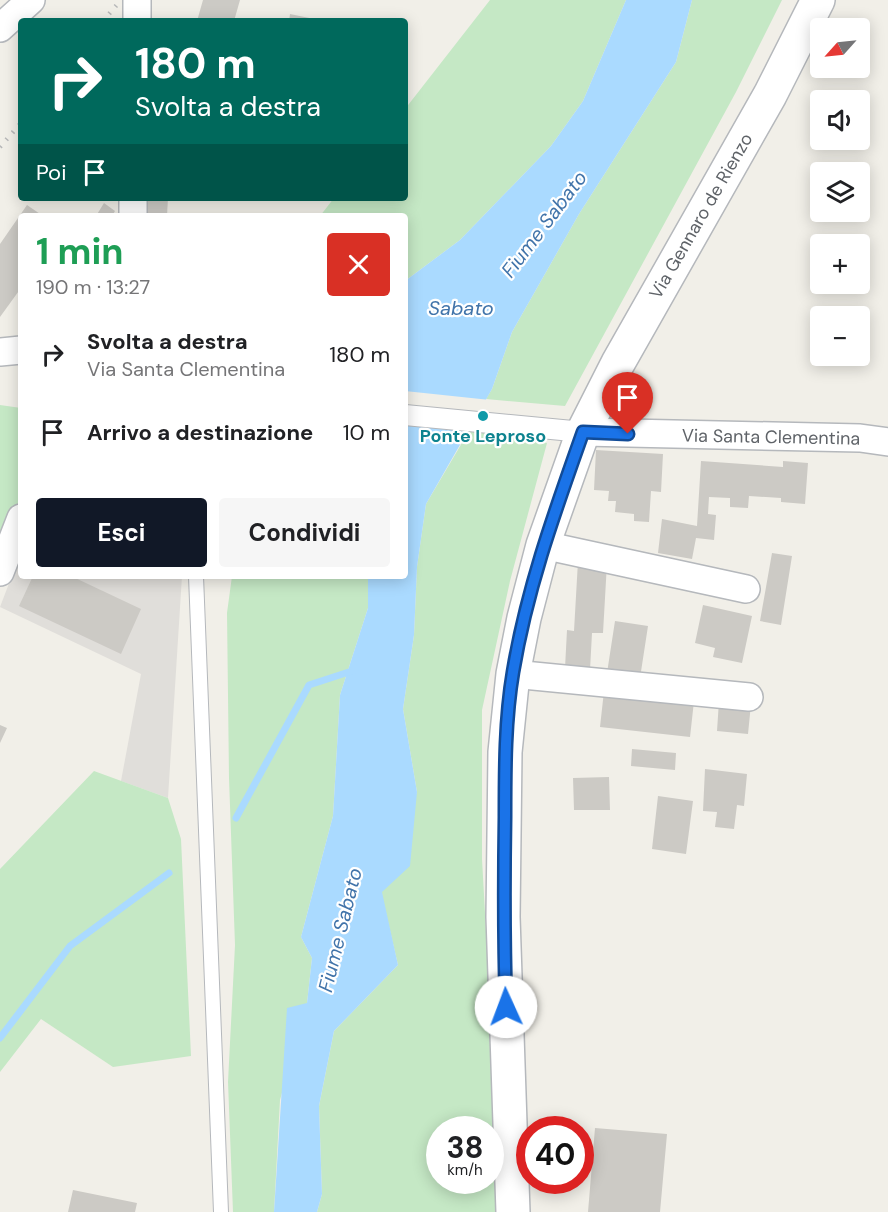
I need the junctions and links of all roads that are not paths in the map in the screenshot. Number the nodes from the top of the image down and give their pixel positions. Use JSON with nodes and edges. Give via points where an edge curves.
{"nodes":[{"id":1,"x":32,"y":0,"type":"edge"},
{"id":2,"x":136,"y":0,"type":"edge"},
{"id":3,"x":818,"y":0,"type":"edge"},
{"id":4,"x":137,"y":18,"type":"edge"},
{"id":5,"x":0,"y":28,"type":"edge"},
{"id":6,"x":18,"y":350,"type":"edge"},
{"id":7,"x":0,"y":352,"type":"edge"},
{"id":8,"x":408,"y":415,"type":"edge"},
{"id":9,"x":583,"y":432,"type":"junction"},
{"id":10,"x":888,"y":442,"type":"edge"},
{"id":11,"x":18,"y":526,"type":"edge"},
{"id":12,"x":543,"y":545,"type":"junction"},
{"id":13,"x":0,"y":572,"type":"edge"},
{"id":14,"x":196,"y":579,"type":"edge"},
{"id":15,"x":746,"y":590,"type":"dead end"},
{"id":16,"x":513,"y":674,"type":"junction"},
{"id":17,"x":750,"y":698,"type":"dead end"},
{"id":18,"x":221,"y":1212,"type":"edge"},
{"id":19,"x":513,"y":1212,"type":"edge"}],
"edges":[{"from":1,"to":5,"type":"street"},
{"from":2,"to":4,"type":"street"},
{"from":3,"to":9,"type":"street","name":"Via Gennaro de Rienzo","via":[[770,95]]},
{"from":6,"to":7,"type":"street"},
{"from":8,"to":9,"type":"street"},
{"from":9,"to":10,"type":"street","name":"Via Santa Clementina","via":[[860,438]]},
{"from":9,"to":12,"type":"street","name":"Via Gennaro de Rienzo"},
{"from":11,"to":13,"type":"street"},
{"from":12,"to":15,"type":"street"},
{"from":12,"to":16,"type":"street","name":"Via Gennaro de Rienzo"},
{"from":14,"to":18,"type":"lane"},
{"from":16,"to":17,"type":"street"},
{"from":16,"to":19,"type":"street","name":"Via Gennaro de Rienzo","via":[[506,752],[503,916]]}]}
